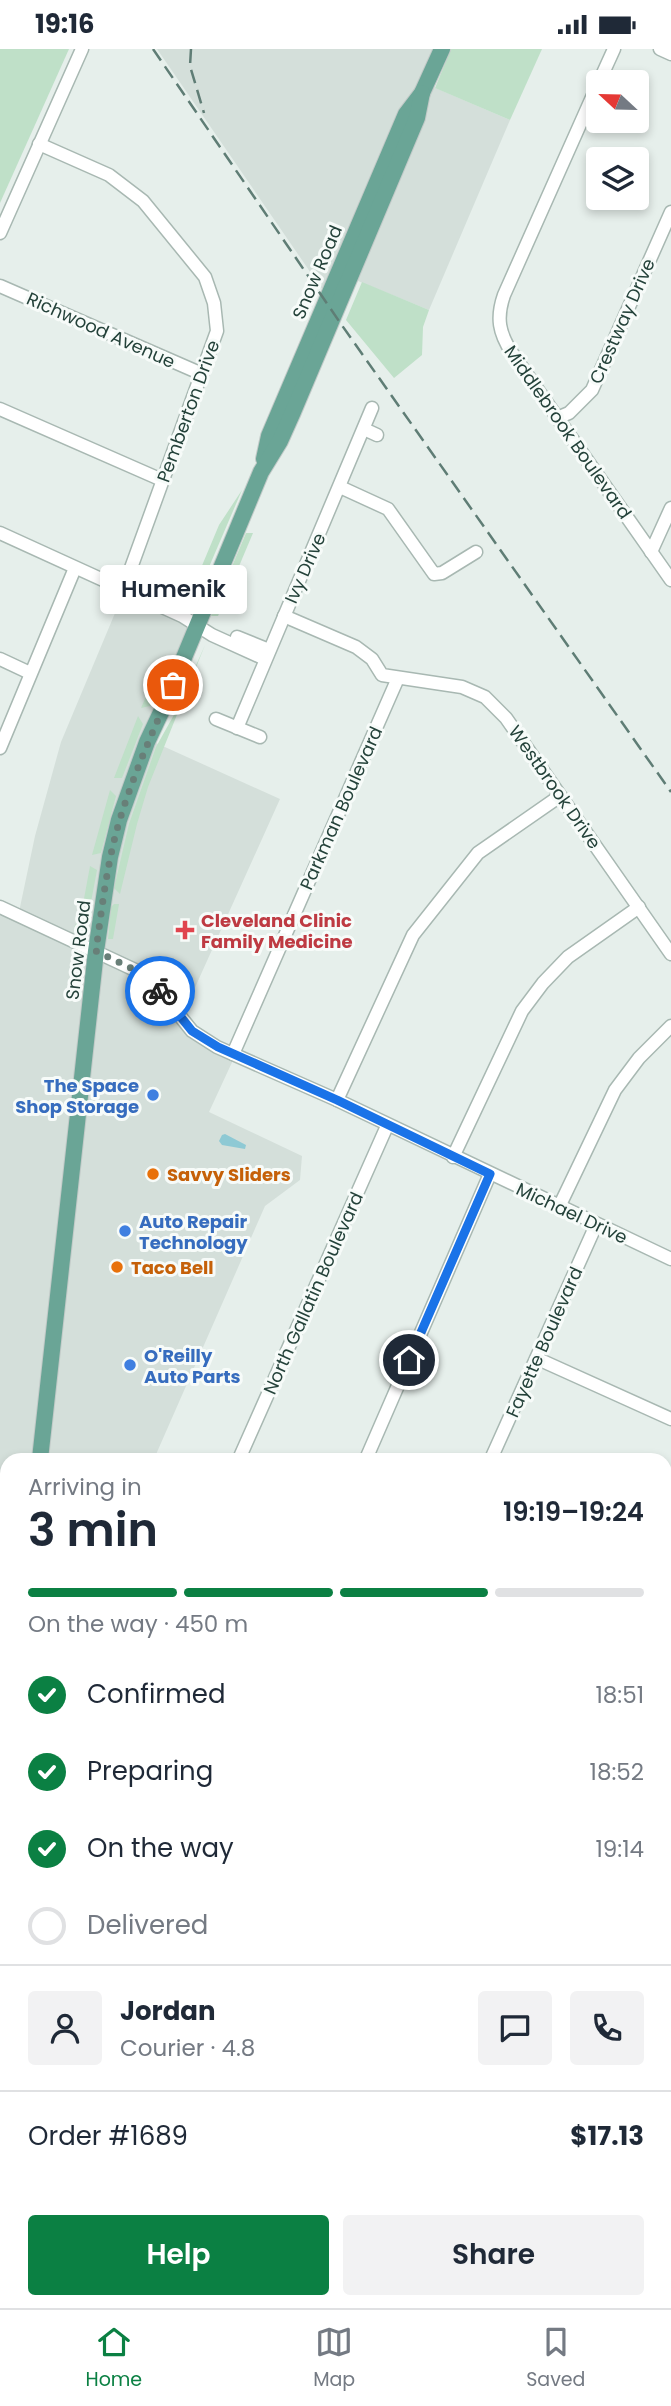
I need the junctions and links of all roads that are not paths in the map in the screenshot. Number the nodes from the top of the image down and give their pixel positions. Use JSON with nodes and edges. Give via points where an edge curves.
{"nodes":[{"id":1,"x":82,"y":49,"type":"edge"},
{"id":2,"x":442,"y":49,"type":"edge"},
{"id":3,"x":614,"y":49,"type":"edge"},
{"id":4,"x":660,"y":49,"type":"edge"},
{"id":5,"x":671,"y":54,"type":"edge"},
{"id":6,"x":605,"y":70,"type":"edge"},
{"id":7,"x":586,"y":112,"type":"edge"},
{"id":8,"x":39,"y":144,"type":"junction"},
{"id":9,"x":671,"y":212,"type":"edge"},
{"id":10,"x":0,"y":233,"type":"edge"},
{"id":11,"x":0,"y":286,"type":"edge"},
{"id":12,"x":202,"y":374,"type":"junction"},
{"id":13,"x":372,"y":408,"type":"dead end"},
{"id":14,"x":0,"y":409,"type":"edge"},
{"id":15,"x":557,"y":418,"type":"junction"},
{"id":16,"x":364,"y":429,"type":"junction"},
{"id":17,"x":377,"y":435,"type":"dead end"},
{"id":18,"x":162,"y":481,"type":"junction"},
{"id":19,"x":340,"y":487,"type":"junction"},
{"id":20,"x":671,"y":508,"type":"edge"},
{"id":21,"x":0,"y":533,"type":"edge"},
{"id":22,"x":476,"y":552,"type":"dead end"},
{"id":23,"x":651,"y":552,"type":"junction"},
{"id":24,"x":75,"y":568,"type":"junction"},
{"id":25,"x":671,"y":580,"type":"edge"},
{"id":26,"x":123,"y":590,"type":"junction"},
{"id":27,"x":284,"y":616,"type":"junction"},
{"id":28,"x":197,"y":624,"type":"junction"},
{"id":29,"x":267,"y":654,"type":"junction"},
{"id":30,"x":0,"y":659,"type":"edge"},
{"id":31,"x":30,"y":673,"type":"junction"},
{"id":32,"x":398,"y":678,"type":"junction"},
{"id":33,"x":215,"y":719,"type":"dead end"},
{"id":34,"x":237,"y":728,"type":"junction"},
{"id":35,"x":260,"y":737,"type":"dead end"},
{"id":36,"x":0,"y":748,"type":"edge"},
{"id":37,"x":560,"y":796,"type":"junction"},
{"id":38,"x":0,"y":907,"type":"edge"},
{"id":39,"x":639,"y":907,"type":"junction"},
{"id":40,"x":96,"y":951,"type":"junction"},
{"id":41,"x":671,"y":954,"type":"edge"},
{"id":42,"x":671,"y":1027,"type":"edge"},
{"id":43,"x":233,"y":1054,"type":"junction"},
{"id":44,"x":337,"y":1100,"type":"junction"},
{"id":45,"x":387,"y":1126,"type":"junction"},
{"id":46,"x":453,"y":1157,"type":"junction"},
{"id":47,"x":490,"y":1174,"type":"junction"},
{"id":48,"x":559,"y":1207,"type":"junction"},
{"id":49,"x":596,"y":1225,"type":"junction"},
{"id":50,"x":671,"y":1259,"type":"edge"},
{"id":51,"x":538,"y":1359,"type":"junction"},
{"id":52,"x":671,"y":1419,"type":"edge"},
{"id":53,"x":41,"y":1453,"type":"edge"},
{"id":54,"x":242,"y":1453,"type":"edge"},
{"id":55,"x":369,"y":1453,"type":"edge"},
{"id":56,"x":494,"y":1453,"type":"edge"}],
"edges":[{"from":1,"to":8,"type":"street"},
{"from":2,"to":28,"type":"main road","name":"Snow Road","via":[[329,328]]},
{"from":3,"to":6,"type":"street","name":"Middlebrook Boulevard"},
{"from":4,"to":5,"type":"street"},
{"from":7,"to":15,"type":"street","name":"Middlebrook Boulevard","via":[[499,309],[504,340]]},
{"from":8,"to":10,"type":"street"},
{"from":8,"to":12,"type":"street","name":"Pemberton Drive","via":[[109,175],[143,201],[205,277],[217,331]]},
{"from":9,"to":15,"type":"street","name":"Crestway Drive","via":[[592,390],[569,413]]},
{"from":11,"to":12,"type":"street","name":"Richwood Avenue"},
{"from":12,"to":18,"type":"street","name":"Pemberton Drive"},
{"from":13,"to":16,"type":"street","name":"Ivy Drive"},
{"from":14,"to":18,"type":"street"},
{"from":15,"to":23,"type":"street","name":"Middlebrook Boulevard"},
{"from":16,"to":17,"type":"street"},
{"from":16,"to":19,"type":"street","name":"Ivy Drive"},
{"from":18,"to":26,"type":"street","name":"Pemberton Drive"},
{"from":19,"to":22,"type":"street","via":[[388,509],[434,574]]},
{"from":19,"to":27,"type":"street","name":"Ivy Drive"},
{"from":20,"to":23,"type":"street"},
{"from":21,"to":24,"type":"street"},
{"from":23,"to":25,"type":"street","name":"Middlebrook Boulevard"},
{"from":24,"to":26,"type":"street"},
{"from":24,"to":31,"type":"street"},
{"from":26,"to":28,"type":"street"},
{"from":27,"to":29,"type":"street","name":"Ivy Drive"},
{"from":27,"to":32,"type":"street","via":[[356,647],[372,659],[382,675]]},
{"from":28,"to":29,"type":"street","via":[[212,635]]},
{"from":28,"to":40,"type":"main road","name":"Snow Road","via":[[119,820]]},
{"from":29,"to":34,"type":"street","name":"Ivy Drive"},
{"from":30,"to":31,"type":"street"},
{"from":31,"to":36,"type":"street"},
{"from":32,"to":37,"type":"street","name":"Westbrook Drive","via":[[462,687],[485,697],[506,717]]},
{"from":32,"to":43,"type":"street","name":"Parkman Boulevard"},
{"from":33,"to":34,"type":"street"},
{"from":34,"to":35,"type":"street"},
{"from":37,"to":39,"type":"street","name":"Westbrook Drive"},
{"from":37,"to":44,"type":"street","via":[[478,853],[413,935]]},
{"from":38,"to":40,"type":"street","name":"Michael Drive"},
{"from":39,"to":41,"type":"street","name":"Westbrook Drive"},
{"from":39,"to":46,"type":"street","via":[[568,957],[522,1011]]},
{"from":40,"to":43,"type":"street","name":"Michael Drive","via":[[135,970],[159,990],[192,1031]]},
{"from":40,"to":53,"type":"main road","name":"Snow Road"},
{"from":42,"to":48,"type":"street","via":[[615,1090]]},
{"from":43,"to":44,"type":"street","name":"Michael Drive"},
{"from":44,"to":45,"type":"street","name":"Michael Drive"},
{"from":45,"to":46,"type":"street","name":"Michael Drive"},
{"from":45,"to":54,"type":"street","name":"North Gallatin Boulevard"},
{"from":46,"to":47,"type":"street","name":"Michael Drive"},
{"from":47,"to":48,"type":"street","name":"Michael Drive"},
{"from":47,"to":55,"type":"street"},
{"from":48,"to":49,"type":"street","name":"Michael Drive"},
{"from":49,"to":50,"type":"street","name":"Michael Drive"},
{"from":49,"to":51,"type":"street","name":"Fayette Boulevard"},
{"from":51,"to":52,"type":"street"},
{"from":51,"to":56,"type":"street","name":"Fayette Boulevard"}]}
